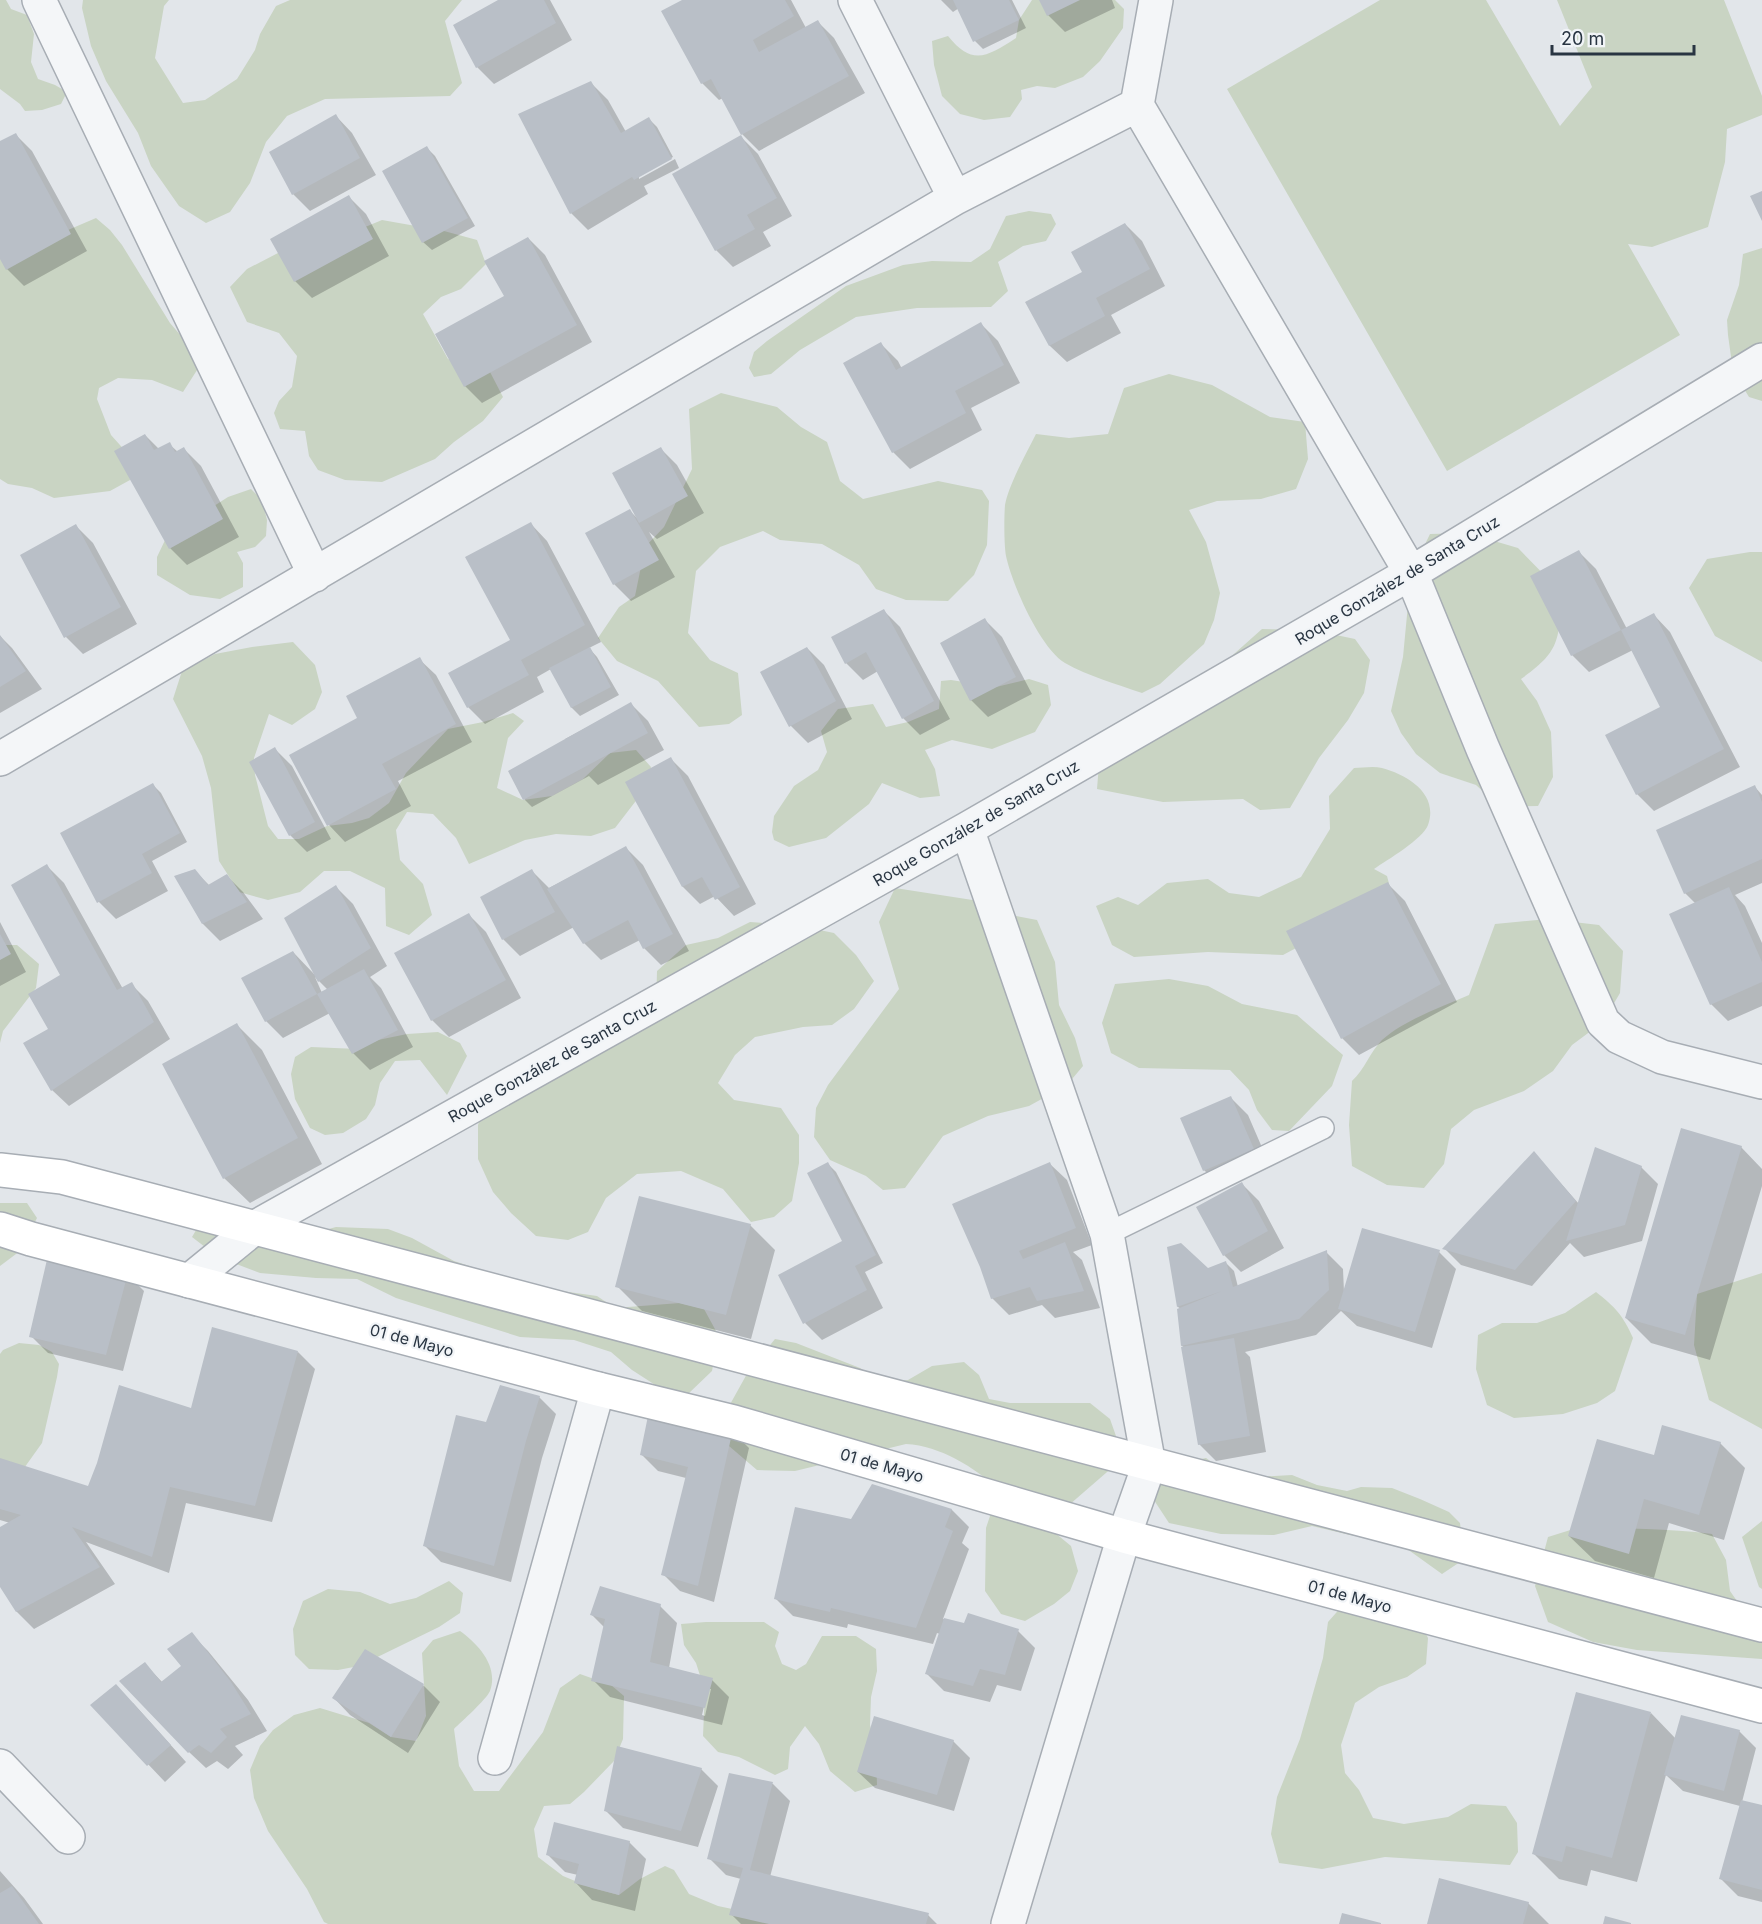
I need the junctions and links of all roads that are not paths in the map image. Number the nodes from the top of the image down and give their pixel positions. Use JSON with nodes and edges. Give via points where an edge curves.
{"nodes":[{"id":1,"x":39,"y":0,"type":"edge"},
{"id":2,"x":855,"y":0,"type":"edge"},
{"id":3,"x":1156,"y":0,"type":"edge"},
{"id":4,"x":1137,"y":105,"type":"junction"},
{"id":5,"x":955,"y":198,"type":"junction"},
{"id":6,"x":1762,"y":360,"type":"edge"},
{"id":7,"x":1411,"y":573,"type":"junction"},
{"id":8,"x":315,"y":575,"type":"junction"},
{"id":9,"x":0,"y":759,"type":"edge"},
{"id":10,"x":967,"y":829,"type":"junction"},
{"id":11,"x":1762,"y":1082,"type":"edge"},
{"id":12,"x":1323,"y":1128,"type":"dead end"},
{"id":13,"x":0,"y":1170,"type":"edge"},
{"id":14,"x":254,"y":1228,"type":"junction"},
{"id":15,"x":0,"y":1229,"type":"edge"},
{"id":16,"x":1107,"y":1234,"type":"junction"},
{"id":17,"x":189,"y":1281,"type":"junction"},
{"id":18,"x":598,"y":1389,"type":"junction"},
{"id":19,"x":1149,"y":1465,"type":"junction"},
{"id":20,"x":1124,"y":1536,"type":"junction"},
{"id":21,"x":1762,"y":1625,"type":"edge"},
{"id":22,"x":1762,"y":1706,"type":"edge"},
{"id":23,"x":495,"y":1758,"type":"dead end"},
{"id":24,"x":0,"y":1766,"type":"edge"},
{"id":25,"x":68,"y":1837,"type":"dead end"},
{"id":26,"x":1008,"y":1924,"type":"edge"}],
"edges":[{"from":1,"to":8,"type":"street"},
{"from":2,"to":5,"type":"street"},
{"from":3,"to":4,"type":"street"},
{"from":4,"to":5,"type":"street"},
{"from":4,"to":7,"type":"street"},
{"from":5,"to":8,"type":"street"},
{"from":6,"to":7,"type":"street","name":"Roque González de Santa Cruz"},
{"from":7,"to":10,"type":"street","name":"Roque González de Santa Cruz"},
{"from":7,"to":11,"type":"street","via":[[1603,1022],[1619,1037],[1662,1057]]},
{"from":8,"to":9,"type":"street"},
{"from":10,"to":14,"type":"street","name":"Roque González de Santa Cruz"},
{"from":10,"to":16,"type":"street"},
{"from":12,"to":16,"type":"lane"},
{"from":13,"to":14,"type":"street","via":[[62,1177]]},
{"from":14,"to":17,"type":"street","name":"Roque González de Santa Cruz"},
{"from":14,"to":19,"type":"street"},
{"from":15,"to":17,"type":"street","name":"01 de Mayo"},
{"from":16,"to":19,"type":"street"},
{"from":17,"to":18,"type":"street","name":"01 de Mayo"},
{"from":18,"to":20,"type":"street","name":"01 de Mayo","via":[[734,1422]]},
{"from":18,"to":23,"type":"street"},
{"from":19,"to":20,"type":"street"},
{"from":19,"to":21,"type":"street"},
{"from":20,"to":22,"type":"street","name":"01 de Mayo"},
{"from":20,"to":26,"type":"street"},
{"from":24,"to":25,"type":"street"}]}
